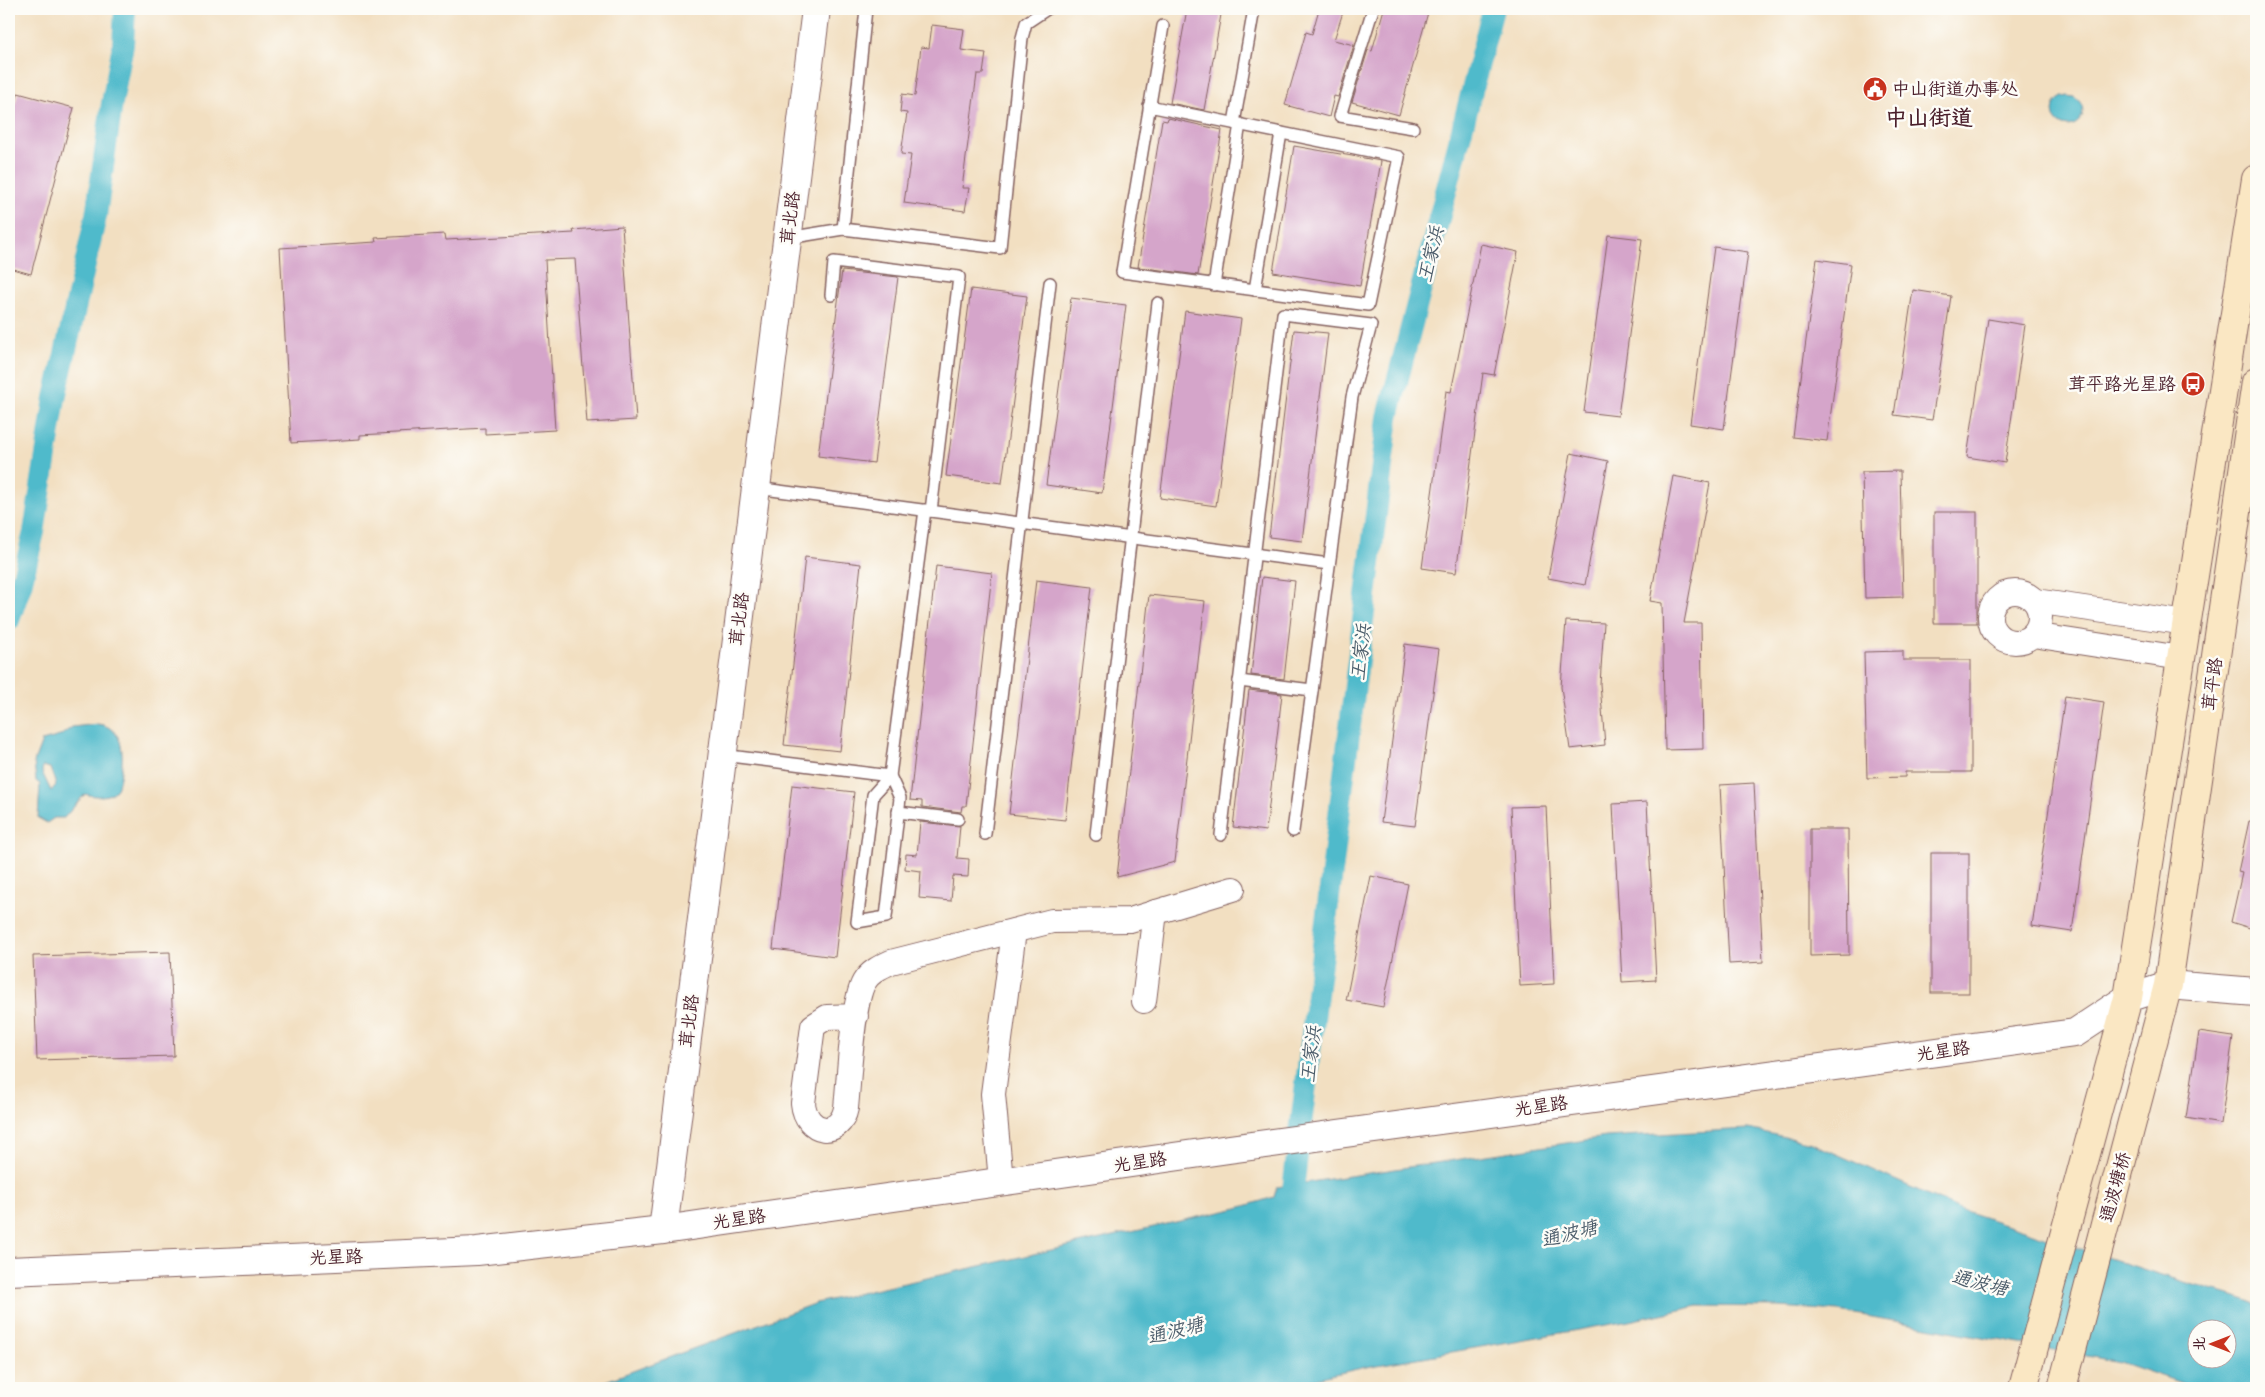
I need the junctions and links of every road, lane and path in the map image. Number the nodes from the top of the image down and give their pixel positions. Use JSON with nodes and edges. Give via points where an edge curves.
{"nodes":[{"id":1,"x":816,"y":9,"type":"edge"},
{"id":2,"x":866,"y":9,"type":"edge"},
{"id":3,"x":1047,"y":9,"type":"edge"},
{"id":4,"x":1254,"y":9,"type":"edge"},
{"id":5,"x":1373,"y":9,"type":"edge"},
{"id":6,"x":1163,"y":26,"type":"dead end"},
{"id":7,"x":1150,"y":106,"type":"junction"},
{"id":8,"x":1237,"y":124,"type":"junction"},
{"id":9,"x":1413,"y":128,"type":"dead end"},
{"id":10,"x":1281,"y":133,"type":"junction"},
{"id":11,"x":2256,"y":179,"type":"edge"},
{"id":12,"x":843,"y":229,"type":"junction"},
{"id":13,"x":788,"y":238,"type":"junction"},
{"id":14,"x":1050,"y":283,"type":"dead end"},
{"id":15,"x":1214,"y":285,"type":"junction"},
{"id":16,"x":1255,"y":290,"type":"junction"},
{"id":17,"x":830,"y":295,"type":"dead end"},
{"id":18,"x":1158,"y":303,"type":"dead end"},
{"id":19,"x":2256,"y":382,"type":"edge"},
{"id":20,"x":756,"y":488,"type":"junction"},
{"id":21,"x":2249,"y":488,"type":"edge"},
{"id":22,"x":928,"y":511,"type":"junction"},
{"id":23,"x":1022,"y":523,"type":"junction"},
{"id":24,"x":1131,"y":538,"type":"junction"},
{"id":25,"x":1254,"y":554,"type":"junction"},
{"id":26,"x":1329,"y":564,"type":"junction"},
{"id":27,"x":2035,"y":602,"type":"junction"},
{"id":28,"x":2187,"y":623,"type":"junction"},
{"id":29,"x":2033,"y":635,"type":"junction"},
{"id":30,"x":2181,"y":658,"type":"junction"},
{"id":31,"x":1239,"y":680,"type":"junction"},
{"id":32,"x":1312,"y":690,"type":"junction"},
{"id":33,"x":722,"y":754,"type":"junction"},
{"id":34,"x":890,"y":776,"type":"junction"},
{"id":35,"x":898,"y":812,"type":"junction"},
{"id":36,"x":958,"y":819,"type":"dead end"},
{"id":37,"x":1293,"y":831,"type":"dead end"},
{"id":38,"x":985,"y":834,"type":"dead end"},
{"id":39,"x":1096,"y":834,"type":"dead end"},
{"id":40,"x":1221,"y":835,"type":"dead end"},
{"id":41,"x":1233,"y":889,"type":"dead end"},
{"id":42,"x":1155,"y":912,"type":"junction"},
{"id":43,"x":1014,"y":931,"type":"junction"},
{"id":44,"x":2168,"y":985,"type":"junction"},
{"id":45,"x":2256,"y":992,"type":"edge"},
{"id":46,"x":2128,"y":998,"type":"junction"},
{"id":47,"x":1144,"y":1001,"type":"dead end"},
{"id":48,"x":856,"y":1016,"type":"dead end"},
{"id":49,"x":1001,"y":1181,"type":"junction"},
{"id":50,"x":662,"y":1230,"type":"junction"},
{"id":51,"x":9,"y":1271,"type":"edge"},
{"id":52,"x":2023,"y":1388,"type":"edge"},
{"id":53,"x":2062,"y":1388,"type":"edge"}],
"edges":[{"from":1,"to":13,"type":"street","name":"茸北路"},
{"from":2,"to":12,"type":"lane"},
{"from":3,"to":12,"type":"lane","via":[[1026,23],[1022,38],[1000,248]]},
{"from":4,"to":8,"type":"lane"},
{"from":5,"to":9,"type":"lane","via":[[1340,116]]},
{"from":6,"to":7,"type":"lane"},
{"from":7,"to":8,"type":"lane"},
{"from":7,"to":15,"type":"lane","via":[[1122,272]]},
{"from":8,"to":10,"type":"lane"},
{"from":8,"to":15,"type":"lane"},
{"from":10,"to":16,"type":"lane"},
{"from":10,"to":16,"type":"lane","via":[[1399,157],[1368,306]]},
{"from":11,"to":28,"type":"main road"},
{"from":12,"to":13,"type":"lane"},
{"from":13,"to":20,"type":"street","name":"茸北路"},
{"from":14,"to":23,"type":"lane"},
{"from":15,"to":16,"type":"lane"},
{"from":17,"to":22,"type":"lane","via":[[834,262],[959,277]]},
{"from":18,"to":24,"type":"lane"},
{"from":19,"to":21,"type":"main road","name":"茸平路"},
{"from":20,"to":22,"type":"lane"},
{"from":20,"to":33,"type":"street","name":"茸北路"},
{"from":21,"to":44,"type":"main road","name":"茸平路"},
{"from":22,"to":23,"type":"lane"},
{"from":22,"to":34,"type":"lane"},
{"from":23,"to":24,"type":"lane"},
{"from":23,"to":38,"type":"lane"},
{"from":24,"to":25,"type":"lane"},
{"from":24,"to":39,"type":"lane"},
{"from":25,"to":26,"type":"lane"},
{"from":25,"to":26,"type":"lane","via":[[1282,314],[1371,325],[1352,397]]},
{"from":25,"to":31,"type":"lane"},
{"from":26,"to":32,"type":"lane"},
{"from":27,"to":28,"type":"street"},
{"from":27,"to":29,"type":"street","via":[[2040,615]]},
{"from":27,"to":29,"type":"street","via":[[2021,592],[2004,594],[1996,599],[1990,615],[1994,632],[2008,642]]},
{"from":28,"to":30,"type":"main road"},
{"from":29,"to":30,"type":"street"},
{"from":30,"to":46,"type":"main road"},
{"from":31,"to":32,"type":"lane"},
{"from":31,"to":40,"type":"lane"},
{"from":32,"to":37,"type":"lane"},
{"from":33,"to":34,"type":"lane"},
{"from":33,"to":50,"type":"street","name":"茸北路"},
{"from":34,"to":35,"type":"lane","via":[[900,798]]},
{"from":34,"to":35,"type":"lane","via":[[873,794],[858,922],[886,917]]},
{"from":35,"to":36,"type":"lane"},
{"from":41,"to":42,"type":"street"},
{"from":42,"to":43,"type":"street","via":[[1130,920],[1052,922]]},
{"from":42,"to":47,"type":"street"},
{"from":43,"to":48,"type":"street","via":[[891,962],[876,969],[864,981]]},
{"from":43,"to":49,"type":"street","via":[[993,1094]]},
{"from":44,"to":45,"type":"street","name":"光星路"},
{"from":44,"to":46,"type":"street","name":"光星路"},
{"from":44,"to":53,"type":"main road","name":"通波塘桥"},
{"from":46,"to":49,"type":"street","name":"光星路","via":[[2075,1033]]},
{"from":46,"to":52,"type":"main road"},
{"from":49,"to":50,"type":"street","name":"光星路"},
{"from":50,"to":51,"type":"street","name":"光星路","via":[[477,1251]]}]}
